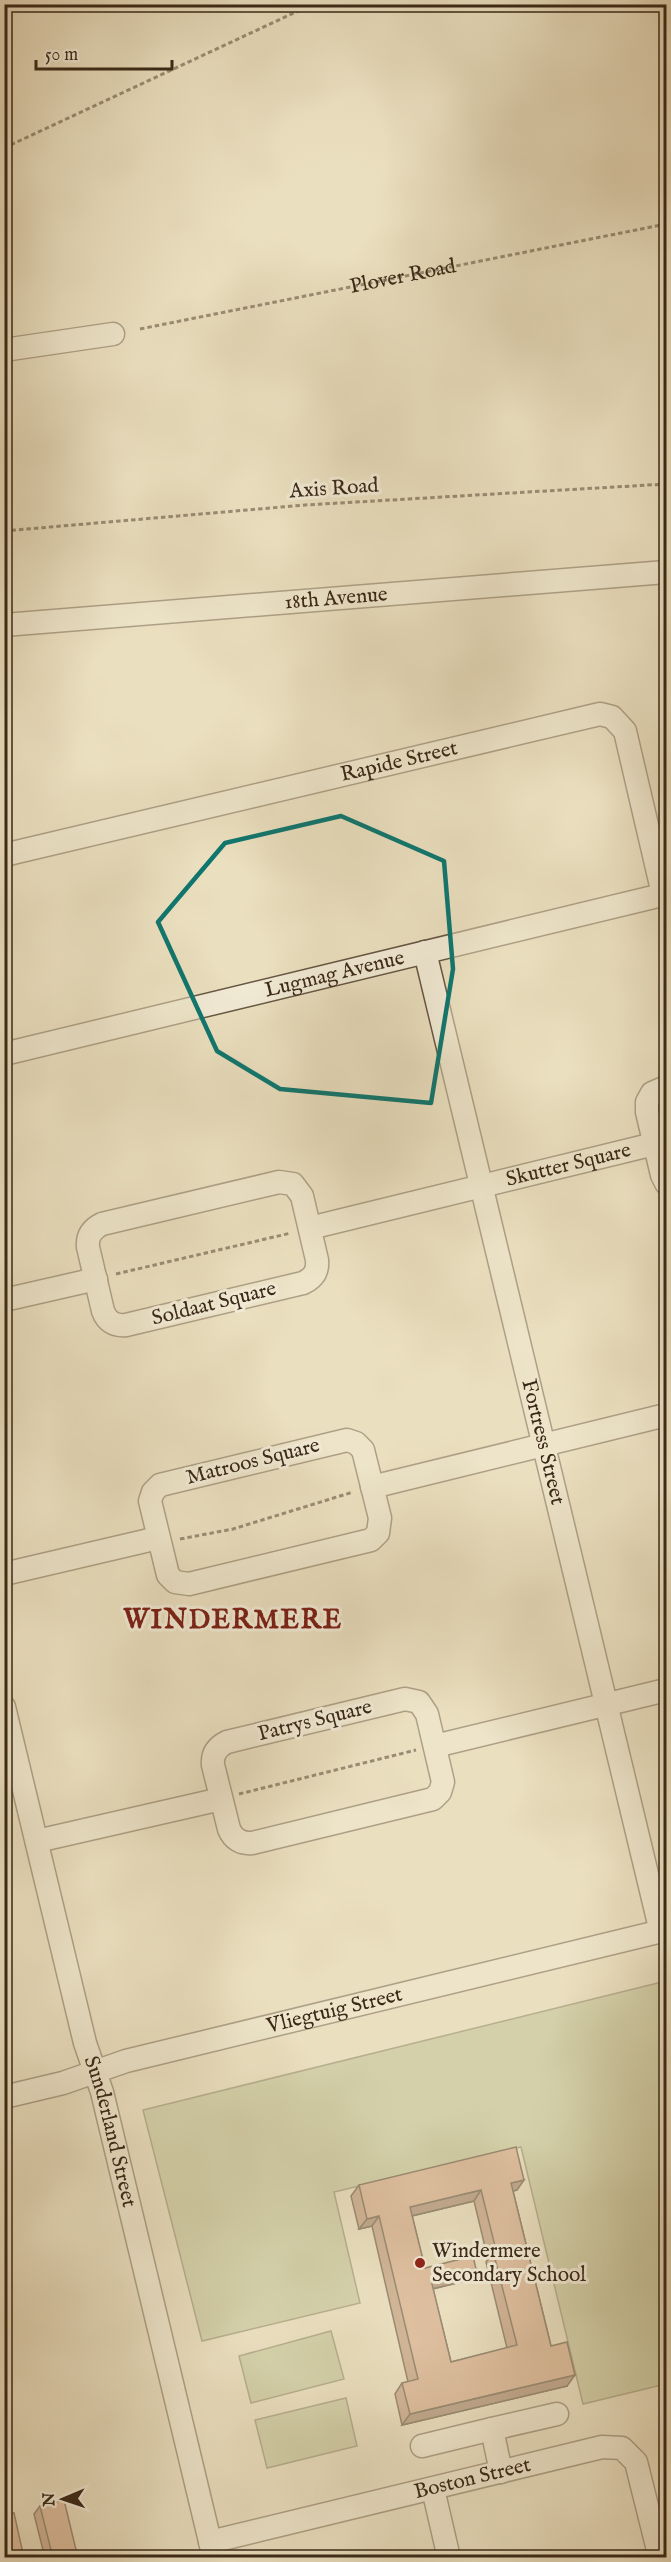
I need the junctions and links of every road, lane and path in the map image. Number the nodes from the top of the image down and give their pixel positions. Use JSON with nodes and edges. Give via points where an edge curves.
{"nodes":[{"id":1,"x":312,"y":4,"type":"edge"},
{"id":2,"x":4,"y":148,"type":"edge"},
{"id":3,"x":666,"y":224,"type":"edge"},
{"id":4,"x":140,"y":329,"type":"dead end"},
{"id":5,"x":113,"y":334,"type":"dead end"},
{"id":6,"x":4,"y":350,"type":"edge"},
{"id":7,"x":666,"y":484,"type":"edge"},
{"id":8,"x":4,"y":531,"type":"edge"},
{"id":9,"x":666,"y":572,"type":"edge"},
{"id":10,"x":4,"y":625,"type":"edge"},
{"id":11,"x":4,"y":855,"type":"edge"},
{"id":12,"x":665,"y":894,"type":"edge"},
{"id":13,"x":425,"y":952,"type":"junction"},
{"id":14,"x":4,"y":1054,"type":"edge"},
{"id":15,"x":666,"y":1087,"type":"edge"},
{"id":16,"x":654,"y":1144,"type":"junction"},
{"id":17,"x":666,"y":1183,"type":"edge"},
{"id":18,"x":481,"y":1186,"type":"junction"},
{"id":19,"x":310,"y":1228,"type":"junction"},
{"id":20,"x":96,"y":1279,"type":"junction"},
{"id":21,"x":4,"y":1300,"type":"edge"},
{"id":22,"x":666,"y":1415,"type":"edge"},
{"id":23,"x":544,"y":1445,"type":"junction"},
{"id":24,"x":372,"y":1487,"type":"junction"},
{"id":25,"x":158,"y":1538,"type":"junction"},
{"id":26,"x":4,"y":1574,"type":"edge"},
{"id":27,"x":666,"y":1690,"type":"edge"},
{"id":28,"x":606,"y":1704,"type":"junction"},
{"id":29,"x":4,"y":1707,"type":"edge"},
{"id":30,"x":435,"y":1746,"type":"junction"},
{"id":31,"x":221,"y":1799,"type":"junction"},
{"id":32,"x":37,"y":1841,"type":"junction"},
{"id":33,"x":664,"y":1931,"type":"edge"},
{"id":34,"x":95,"y":2072,"type":"junction"},
{"id":35,"x":4,"y":2097,"type":"edge"},
{"id":36,"x":557,"y":2414,"type":"dead end"},
{"id":37,"x":492,"y":2429,"type":"junction"},
{"id":38,"x":422,"y":2446,"type":"dead end"},
{"id":39,"x":501,"y":2472,"type":"junction"},
{"id":40,"x":433,"y":2489,"type":"junction"},
{"id":41,"x":212,"y":2550,"type":"edge"},
{"id":42,"x":449,"y":2558,"type":"edge"},
{"id":43,"x":660,"y":2558,"type":"edge"}],
"edges":[{"from":1,"to":2,"type":"path"},
{"from":3,"to":4,"type":"path","name":"Plover Road"},
{"from":5,"to":6,"type":"street"},
{"from":7,"to":8,"type":"path","name":"Axis Road","via":[[305,505]]},
{"from":9,"to":10,"type":"street","name":"18th Avenue"},
{"from":11,"to":12,"type":"street","name":"Rapide Street","via":[[600,714],[612,717],[625,731]]},
{"from":12,"to":13,"type":"street","name":"Lugmag Avenue"},
{"from":13,"to":14,"type":"street","name":"Lugmag Avenue"},
{"from":13,"to":18,"type":"street","name":"Fortress Street"},
{"from":15,"to":16,"type":"street","name":"Skutter Square","via":[[656,1090],[647,1102]]},
{"from":16,"to":17,"type":"street","name":"Skutter Square"},
{"from":16,"to":18,"type":"street","name":"Skutter Square"},
{"from":18,"to":19,"type":"street"},
{"from":18,"to":23,"type":"street","name":"Fortress Street"},
{"from":19,"to":20,"type":"path"},
{"from":19,"to":20,"type":"street","name":"Soldaat Square","via":[[302,1196],[293,1184],[284,1181],[257,1187],[98,1226],[90,1233],[88,1243]]},
{"from":19,"to":20,"type":"street","name":"Soldaat Square","via":[[318,1265],[308,1281],[137,1323],[122,1326],[108,1320]]},
{"from":20,"to":21,"type":"street"},
{"from":22,"to":23,"type":"street"},
{"from":23,"to":24,"type":"street"},
{"from":23,"to":28,"type":"street","name":"Fortress Street"},
{"from":24,"to":25,"type":"path","via":[[233,1528],[172,1540]]},
{"from":24,"to":25,"type":"street","name":"Matroos Square","via":[[380,1523],[378,1533],[370,1540],[189,1584],[175,1582],[168,1575]]},
{"from":24,"to":25,"type":"street","name":"Matroos Square","via":[[360,1446],[347,1440],[331,1443],[160,1485],[150,1501]]},
{"from":25,"to":26,"type":"street"},
{"from":27,"to":28,"type":"street"},
{"from":28,"to":30,"type":"street"},
{"from":28,"to":33,"type":"street","name":"Fortress Street"},
{"from":29,"to":32,"type":"street","name":"Sunderland Street"},
{"from":30,"to":31,"type":"path"},
{"from":30,"to":31,"type":"street","name":"Patrys Square","via":[[443,1782],[440,1792],[429,1800],[247,1844],[230,1833]]},
{"from":30,"to":31,"type":"street","name":"Patrys Square","via":[[425,1709],[409,1699],[227,1742],[216,1751],[213,1760]]},
{"from":31,"to":32,"type":"street"},
{"from":32,"to":34,"type":"street","name":"Sunderland Street"},
{"from":33,"to":34,"type":"street","name":"Vliegtuig Street","via":[[126,2061]]},
{"from":34,"to":35,"type":"street","name":"Vliegtuig Street"},
{"from":34,"to":41,"type":"street","name":"Sunderland Street"},
{"from":36,"to":37,"type":"street"},
{"from":37,"to":38,"type":"street"},
{"from":37,"to":39,"type":"street"},
{"from":39,"to":40,"type":"street","name":"Boston Street"},
{"from":39,"to":43,"type":"street","name":"Boston Street","via":[[602,2447],[622,2448],[636,2462]]},
{"from":40,"to":41,"type":"street","name":"Boston Street"},
{"from":40,"to":42,"type":"street"}]}
